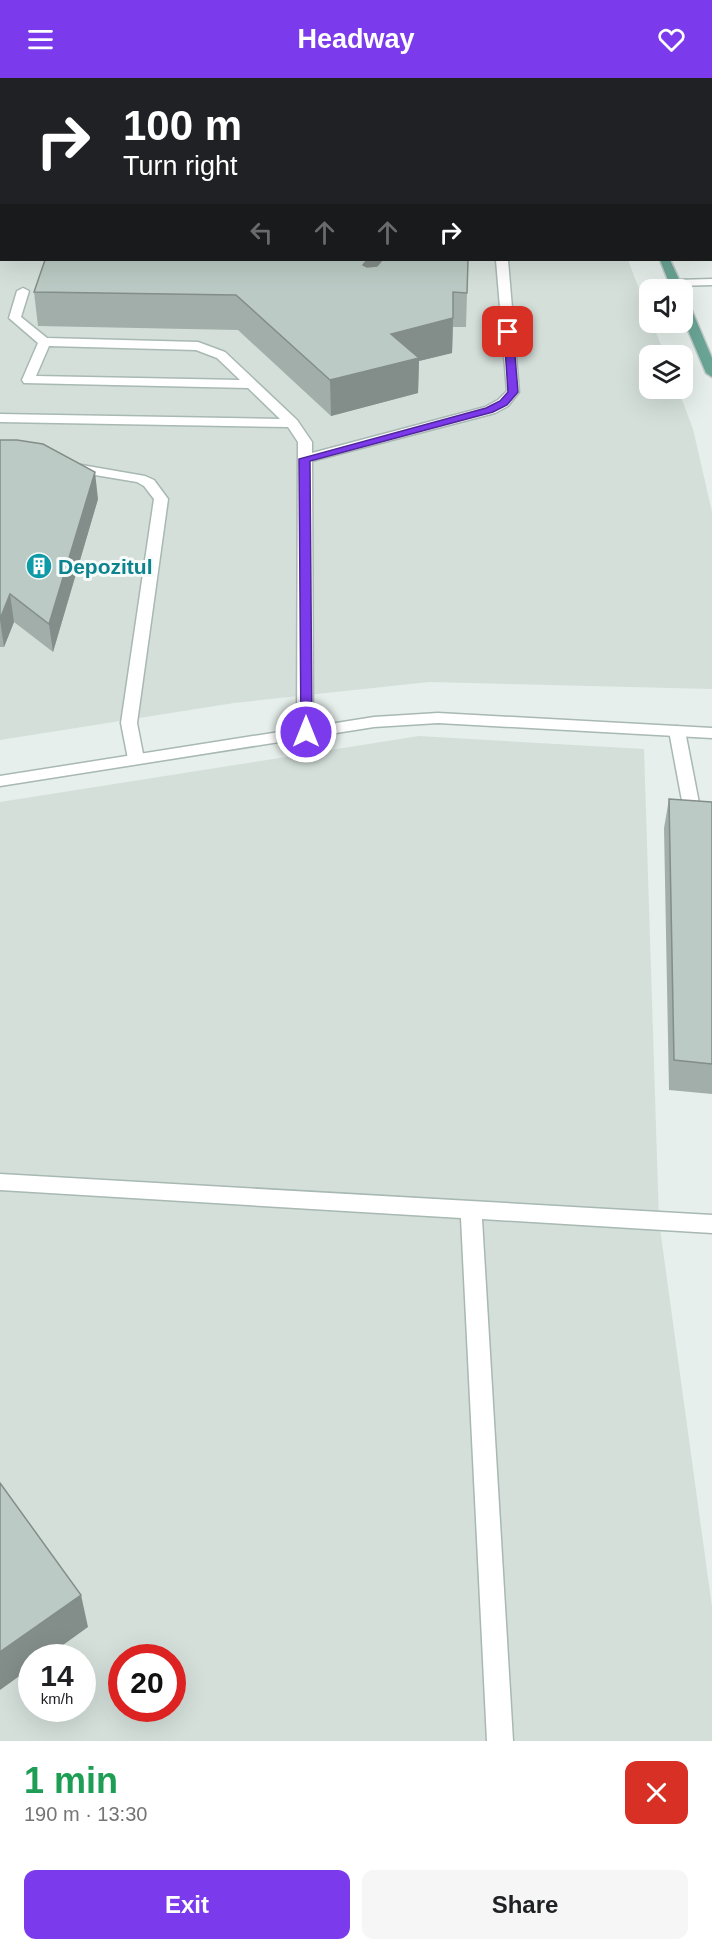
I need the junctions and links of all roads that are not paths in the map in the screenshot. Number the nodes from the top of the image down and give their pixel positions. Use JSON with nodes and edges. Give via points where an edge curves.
{"nodes":[{"id":1,"x":502,"y":261,"type":"edge"},
{"id":2,"x":665,"y":261,"type":"edge"},
{"id":3,"x":673,"y":279,"type":"edge"},
{"id":4,"x":712,"y":282,"type":"edge"},
{"id":5,"x":693,"y":284,"type":"edge"},
{"id":6,"x":24,"y":291,"type":"dead end"},
{"id":7,"x":693,"y":327,"type":"edge"},
{"id":8,"x":44,"y":342,"type":"junction"},
{"id":9,"x":712,"y":373,"type":"edge"},
{"id":10,"x":252,"y":384,"type":"junction"},
{"id":11,"x":0,"y":418,"type":"edge"},
{"id":12,"x":292,"y":423,"type":"junction"},
{"id":13,"x":304,"y":459,"type":"junction"},
{"id":14,"x":59,"y":465,"type":"edge"},
{"id":15,"x":677,"y":731,"type":"junction"},
{"id":16,"x":306,"y":732,"type":"junction"},
{"id":17,"x":712,"y":733,"type":"edge"},
{"id":18,"x":136,"y":759,"type":"junction"},
{"id":19,"x":1,"y":783,"type":"edge"},
{"id":20,"x":712,"y":820,"type":"edge"},
{"id":21,"x":0,"y":1182,"type":"edge"},
{"id":22,"x":471,"y":1210,"type":"junction"},
{"id":23,"x":712,"y":1224,"type":"edge"},
{"id":24,"x":500,"y":1741,"type":"edge"}],
"edges":[{"from":1,"to":13,"type":"street","via":[[513,392],[509,398],[490,410]]},
{"from":2,"to":3,"type":"main road"},
{"from":4,"to":5,"type":"street"},
{"from":6,"to":8,"type":"street","via":[[14,305],[15,318]]},
{"from":7,"to":9,"type":"main road"},
{"from":8,"to":10,"type":"street","via":[[198,346],[221,355]]},
{"from":8,"to":10,"type":"street","via":[[28,380]]},
{"from":10,"to":12,"type":"street"},
{"from":11,"to":12,"type":"street"},
{"from":12,"to":13,"type":"street","via":[[305,442]]},
{"from":13,"to":16,"type":"street"},
{"from":14,"to":18,"type":"street","via":[[140,479],[149,483],[161,499],[129,723]]},
{"from":15,"to":16,"type":"street","via":[[438,718]]},
{"from":15,"to":17,"type":"street"},
{"from":15,"to":20,"type":"street","via":[[691,806]]},
{"from":16,"to":18,"type":"street"},
{"from":18,"to":19,"type":"street"},
{"from":21,"to":22,"type":"street"},
{"from":22,"to":23,"type":"street"},
{"from":22,"to":24,"type":"street"}]}
